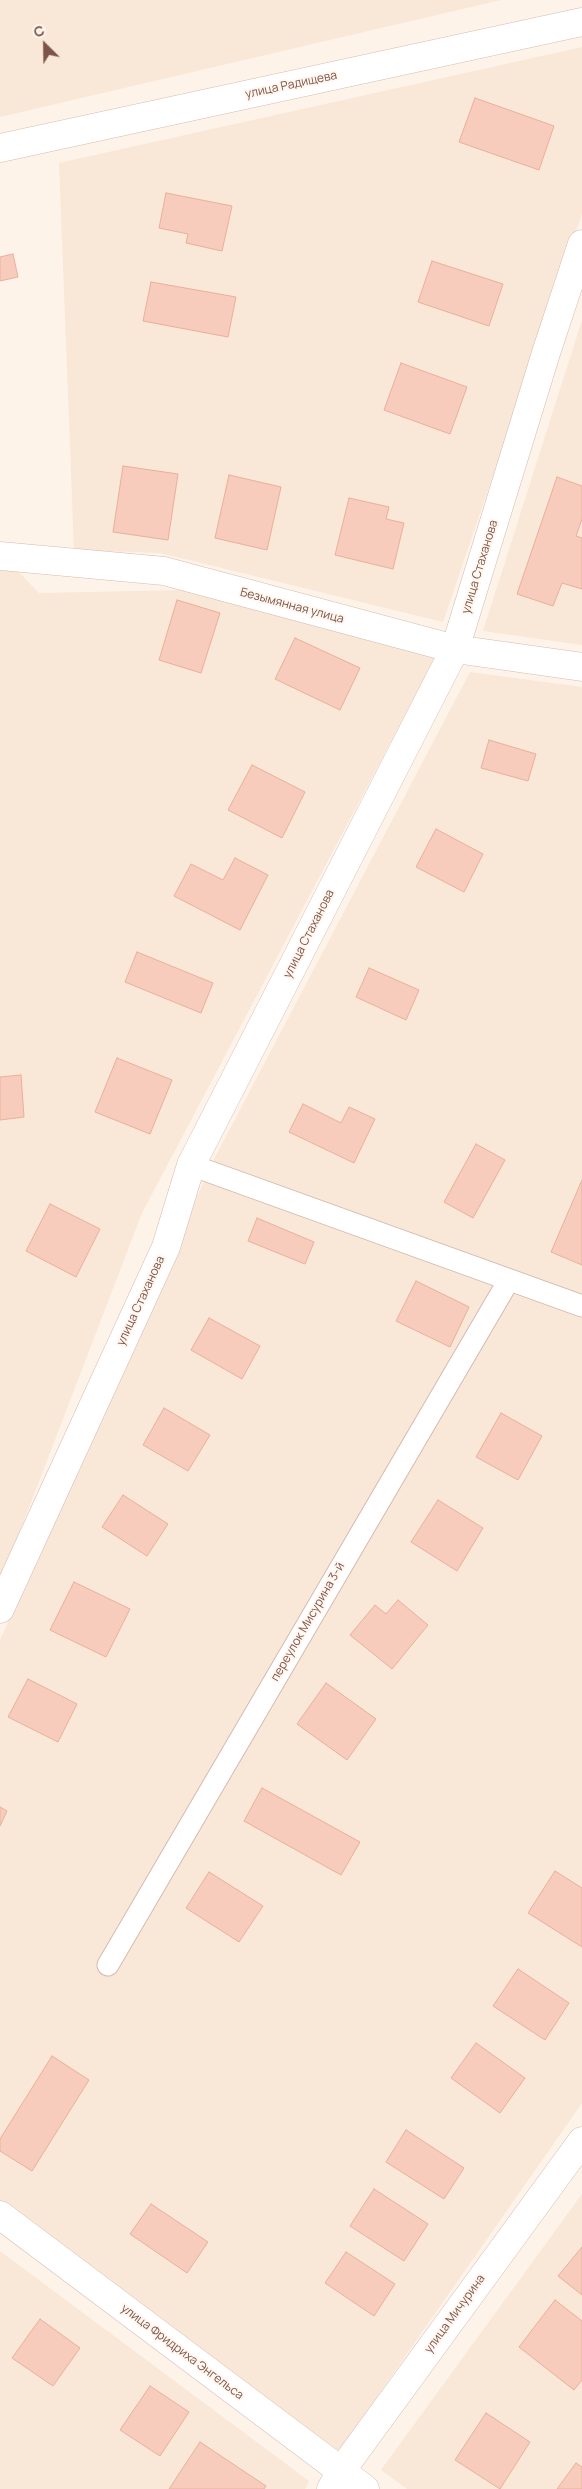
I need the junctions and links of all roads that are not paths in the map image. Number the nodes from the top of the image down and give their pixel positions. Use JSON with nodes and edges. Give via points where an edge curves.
{"nodes":[{"id":1,"x":582,"y":22,"type":"edge"},
{"id":2,"x":0,"y":148,"type":"edge"},
{"id":3,"x":582,"y":244,"type":"edge"},
{"id":4,"x":0,"y":556,"type":"edge"},
{"id":5,"x":455,"y":650,"type":"junction"},
{"id":6,"x":582,"y":667,"type":"edge"},
{"id":7,"x":191,"y":1164,"type":"junction"},
{"id":8,"x":509,"y":1280,"type":"junction"},
{"id":9,"x":582,"y":1306,"type":"edge"},
{"id":10,"x":0,"y":1609,"type":"edge"},
{"id":11,"x":108,"y":1965,"type":"dead end"},
{"id":12,"x":582,"y":2141,"type":"edge"},
{"id":13,"x":0,"y":2215,"type":"edge"},
{"id":14,"x":336,"y":2480,"type":"edge"},
{"id":15,"x":365,"y":2489,"type":"edge"}],
"edges":[{"from":1,"to":2,"type":"street","name":"улица Радищева"},
{"from":3,"to":5,"type":"street","name":"улица Стаханова"},
{"from":4,"to":5,"type":"street","name":"Безымянная улица","via":[[164,571]]},
{"from":5,"to":6,"type":"street","name":"Безымянная улица"},
{"from":5,"to":7,"type":"street","name":"улица Стаханова"},
{"from":7,"to":8,"type":"lane"},
{"from":7,"to":10,"type":"street","name":"улица Стаханова","via":[[166,1247]]},
{"from":8,"to":9,"type":"lane"},
{"from":8,"to":11,"type":"lane","name":"переулок Мисурина 3-й"},
{"from":12,"to":14,"type":"street","name":"улица Мичурина"},
{"from":13,"to":14,"type":"street","name":"улица Фридриха Энгельса"},
{"from":14,"to":15,"type":"street","name":"улица Фридриха Энгельса"}]}
